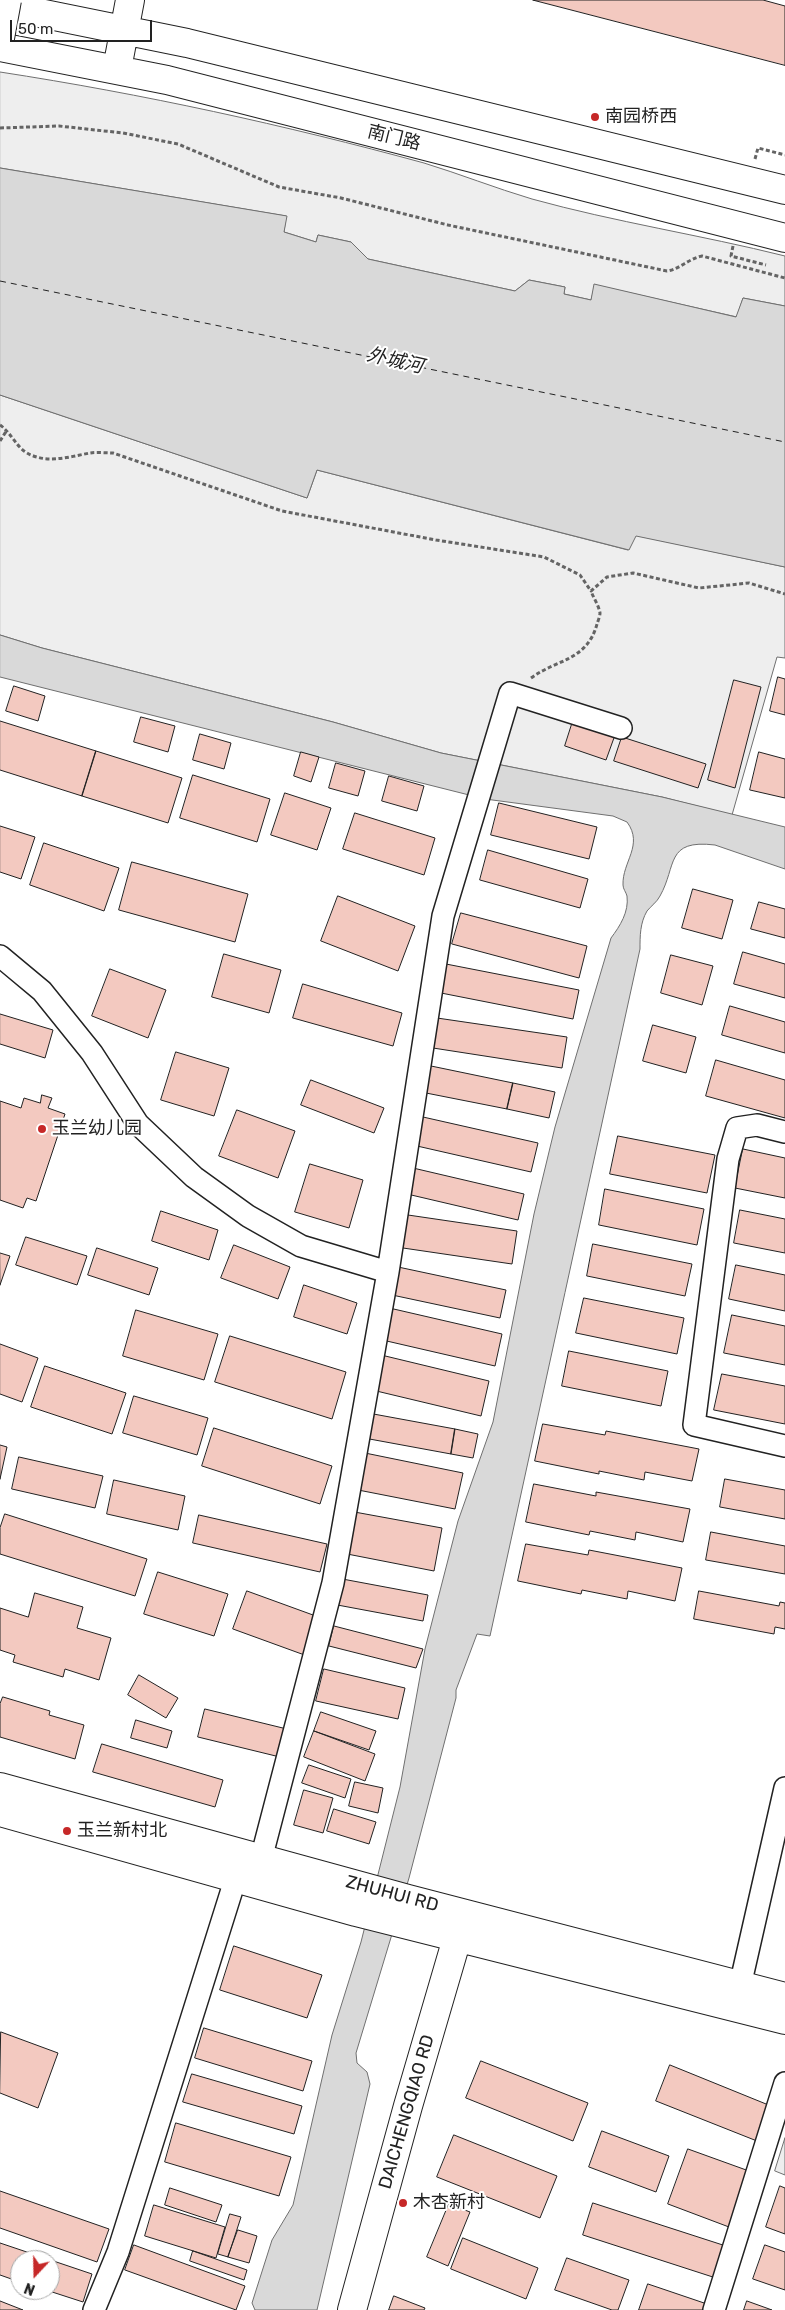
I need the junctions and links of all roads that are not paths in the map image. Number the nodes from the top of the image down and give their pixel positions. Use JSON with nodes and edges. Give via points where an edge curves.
{"nodes":[{"id":1,"x":7,"y":0,"type":"edge"},
{"id":2,"x":130,"y":0,"type":"edge"},
{"id":3,"x":0,"y":5,"type":"edge"},
{"id":4,"x":125,"y":28,"type":"junction"},
{"id":5,"x":0,"y":38,"type":"edge"},
{"id":6,"x":0,"y":47,"type":"edge"},
{"id":7,"x":118,"y":69,"type":"junction"},
{"id":8,"x":785,"y":190,"type":"edge"},
{"id":9,"x":785,"y":238,"type":"edge"},
{"id":10,"x":621,"y":728,"type":"dead end"},
{"id":11,"x":0,"y":956,"type":"edge"},
{"id":12,"x":785,"y":1132,"type":"edge"},
{"id":13,"x":388,"y":1272,"type":"junction"},
{"id":14,"x":785,"y":1446,"type":"edge"},
{"id":15,"x":0,"y":1787,"type":"edge"},
{"id":16,"x":785,"y":1788,"type":"edge"},
{"id":17,"x":0,"y":1812,"type":"edge"},
{"id":18,"x":261,"y":1859,"type":"junction"},
{"id":19,"x":236,"y":1877,"type":"junction"},
{"id":20,"x":357,"y":1898,"type":"junction"},
{"id":21,"x":468,"y":1927,"type":"junction"},
{"id":22,"x":736,"y":1996,"type":"junction"},
{"id":23,"x":785,"y":1998,"type":"edge"},
{"id":24,"x":785,"y":2020,"type":"edge"},
{"id":25,"x":785,"y":2083,"type":"edge"},
{"id":26,"x":94,"y":2310,"type":"edge"},
{"id":27,"x":352,"y":2310,"type":"edge"},
{"id":28,"x":366,"y":2310,"type":"edge"},
{"id":29,"x":714,"y":2310,"type":"edge"}],
"edges":[{"from":1,"to":5,"type":"main road","bridge":true},
{"from":2,"to":4,"type":"main road"},
{"from":3,"to":4,"type":"main road"},
{"from":4,"to":7,"type":"main road"},
{"from":4,"to":8,"type":"main road"},
{"from":6,"to":7,"type":"main road","name":"南门路"},
{"from":7,"to":9,"type":"main road","name":"南门路"},
{"from":10,"to":13,"type":"street","via":[[510,693],[443,916]]},
{"from":11,"to":13,"type":"street","via":[[42,992],[92,1053],[138,1124],[194,1177],[248,1216],[301,1246]]},
{"from":12,"to":14,"type":"street","via":[[757,1125],[737,1128],[728,1159],[694,1425]]},
{"from":13,"to":18,"type":"street","via":[[333,1583]]},
{"from":15,"to":18,"type":"main road","name":"ZHUHUI RD"},
{"from":16,"to":22,"type":"street"},
{"from":17,"to":19,"type":"main road","name":"ZHUHUI RD"},
{"from":18,"to":20,"type":"main road","name":"ZHUHUI RD"},
{"from":19,"to":20,"type":"main road","name":"ZHUHUI RD"},
{"from":19,"to":26,"type":"street","via":[[118,2252]]},
{"from":20,"to":21,"type":"main road","name":"ZHUHUI RD"},
{"from":21,"to":22,"type":"main road","name":"ZHUHUI RD"},
{"from":21,"to":27,"type":"main road","name":"DAICHENGQIAO RD","via":[[408,2106]]},
{"from":21,"to":28,"type":"main road","name":"DAICHENGQIAO RD"},
{"from":22,"to":23,"type":"main road","name":"ZHUHUI RD"},
{"from":22,"to":24,"type":"main road","name":"ZHUHUI RD"},
{"from":25,"to":29,"type":"street"}]}
